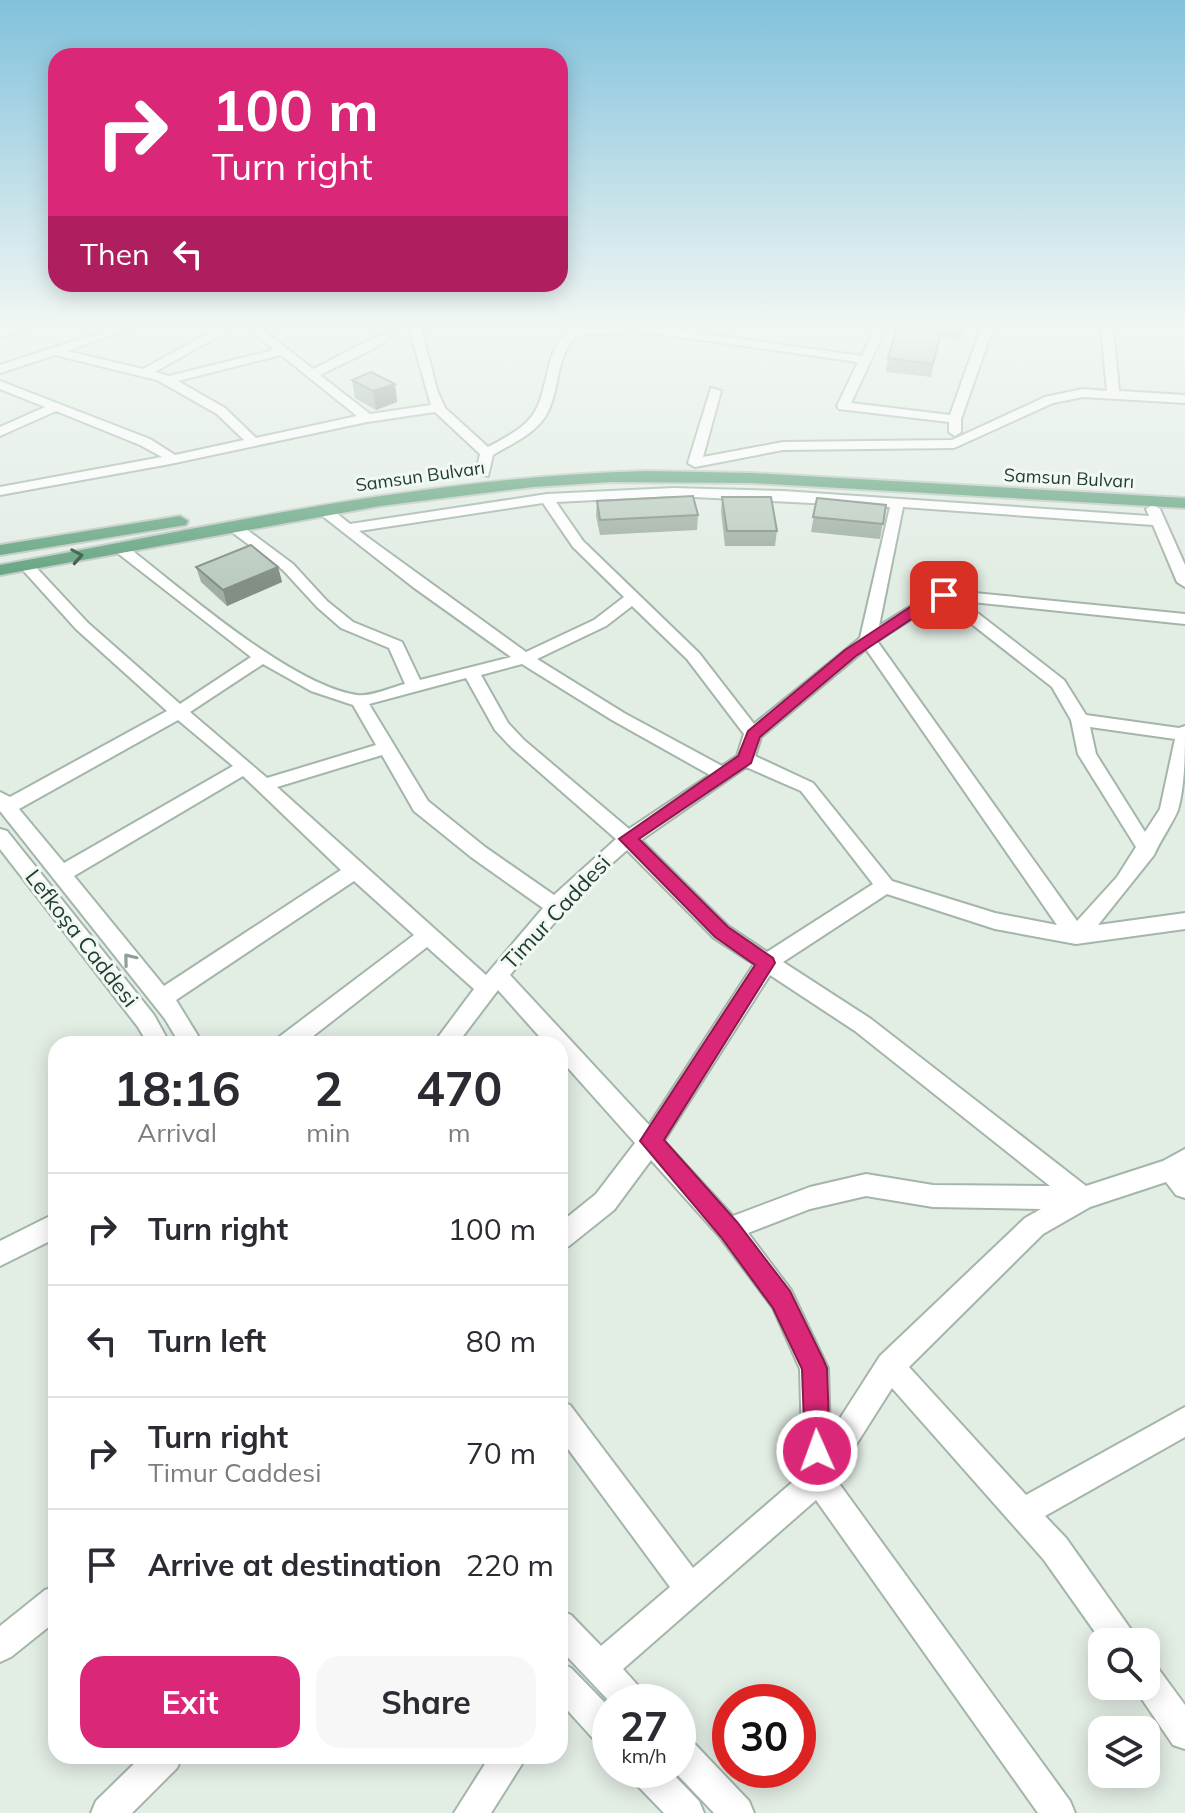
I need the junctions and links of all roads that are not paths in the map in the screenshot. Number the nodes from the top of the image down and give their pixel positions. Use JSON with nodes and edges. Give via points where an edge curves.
{"nodes":[{"id":1,"x":43,"y":413,"type":"edge"},
{"id":2,"x":70,"y":413,"type":"edge"},
{"id":3,"x":223,"y":413,"type":"edge"},
{"id":4,"x":360,"y":413,"type":"edge"},
{"id":5,"x":406,"y":413,"type":"edge"},
{"id":6,"x":444,"y":413,"type":"edge"},
{"id":7,"x":541,"y":413,"type":"edge"},
{"id":8,"x":709,"y":413,"type":"edge"},
{"id":9,"x":900,"y":413,"type":"edge"},
{"id":10,"x":957,"y":413,"type":"edge"},
{"id":11,"x":1022,"y":413,"type":"edge"},
{"id":12,"x":367,"y":418,"type":"junction"},
{"id":13,"x":955,"y":419,"type":"junction"},
{"id":14,"x":0,"y":432,"type":"edge"},
{"id":15,"x":254,"y":443,"type":"junction"},
{"id":16,"x":954,"y":444,"type":"junction"},
{"id":17,"x":487,"y":453,"type":"junction"},
{"id":18,"x":170,"y":460,"type":"junction"},
{"id":19,"x":695,"y":463,"type":"junction"},
{"id":20,"x":483,"y":473,"type":"junction"},
{"id":21,"x":0,"y":480,"type":"edge"},
{"id":22,"x":16,"y":489,"type":"junction"},
{"id":23,"x":1185,"y":490,"type":"edge"},
{"id":24,"x":0,"y":491,"type":"edge"},
{"id":25,"x":547,"y":498,"type":"junction"},
{"id":26,"x":1156,"y":502,"type":"junction"},
{"id":27,"x":897,"y":504,"type":"junction"},
{"id":28,"x":1185,"y":504,"type":"edge"},
{"id":29,"x":325,"y":511,"type":"junction"},
{"id":30,"x":1159,"y":521,"type":"junction"},
{"id":31,"x":234,"y":527,"type":"junction"},
{"id":32,"x":347,"y":529,"type":"junction"},
{"id":33,"x":120,"y":548,"type":"junction"},
{"id":34,"x":0,"y":550,"type":"edge"},
{"id":35,"x":26,"y":565,"type":"junction"},
{"id":36,"x":0,"y":570,"type":"edge"},
{"id":37,"x":1185,"y":582,"type":"edge"},
{"id":38,"x":944,"y":595,"type":"junction"},
{"id":39,"x":634,"y":597,"type":"junction"},
{"id":40,"x":1185,"y":619,"type":"edge"},
{"id":41,"x":868,"y":640,"type":"junction"},
{"id":42,"x":262,"y":657,"type":"junction"},
{"id":43,"x":526,"y":658,"type":"junction"},
{"id":44,"x":471,"y":672,"type":"junction"},
{"id":45,"x":415,"y":687,"type":"junction"},
{"id":46,"x":359,"y":701,"type":"junction"},
{"id":47,"x":179,"y":712,"type":"junction"},
{"id":48,"x":1080,"y":720,"type":"junction"},
{"id":49,"x":753,"y":734,"type":"junction"},
{"id":50,"x":1185,"y":734,"type":"edge"},
{"id":51,"x":386,"y":748,"type":"junction"},
{"id":52,"x":745,"y":759,"type":"junction"},
{"id":53,"x":245,"y":767,"type":"junction"},
{"id":54,"x":721,"y":773,"type":"junction"},
{"id":55,"x":264,"y":785,"type":"junction"},
{"id":56,"x":3,"y":803,"type":"edge"},
{"id":57,"x":0,"y":836,"type":"edge"},
{"id":58,"x":628,"y":839,"type":"junction"},
{"id":59,"x":1147,"y":850,"type":"junction"},
{"id":60,"x":355,"y":871,"type":"junction"},
{"id":61,"x":61,"y":874,"type":"junction"},
{"id":62,"x":885,"y":886,"type":"junction"},
{"id":63,"x":556,"y":907,"type":"junction"},
{"id":64,"x":1185,"y":921,"type":"edge"},
{"id":65,"x":429,"y":935,"type":"junction"},
{"id":66,"x":1076,"y":936,"type":"junction"},
{"id":67,"x":766,"y":963,"type":"junction"},
{"id":68,"x":492,"y":982,"type":"junction"},
{"id":69,"x":161,"y":999,"type":"junction"},
{"id":70,"x":154,"y":1036,"type":"edge"},
{"id":71,"x":186,"y":1036,"type":"edge"},
{"id":72,"x":297,"y":1036,"type":"edge"},
{"id":73,"x":450,"y":1036,"type":"edge"},
{"id":74,"x":546,"y":1036,"type":"edge"},
{"id":75,"x":568,"y":1058,"type":"edge"},
{"id":76,"x":651,"y":1141,"type":"junction"},
{"id":77,"x":1180,"y":1172,"type":"edge"},
{"id":78,"x":1083,"y":1198,"type":"junction"},
{"id":79,"x":48,"y":1229,"type":"edge"},
{"id":80,"x":729,"y":1229,"type":"junction"},
{"id":81,"x":568,"y":1232,"type":"edge"},
{"id":82,"x":0,"y":1254,"type":"edge"},
{"id":83,"x":890,"y":1366,"type":"junction"},
{"id":84,"x":1185,"y":1421,"type":"edge"},
{"id":85,"x":568,"y":1426,"type":"edge"},
{"id":86,"x":818,"y":1479,"type":"junction"},
{"id":87,"x":1023,"y":1513,"type":"junction"},
{"id":88,"x":690,"y":1589,"type":"junction"},
{"id":89,"x":48,"y":1607,"type":"edge"},
{"id":90,"x":1111,"y":1628,"type":"edge"},
{"id":91,"x":568,"y":1634,"type":"edge"},
{"id":92,"x":0,"y":1646,"type":"edge"},
{"id":93,"x":600,"y":1668,"type":"junction"},
{"id":94,"x":615,"y":1684,"type":"edge"},
{"id":95,"x":568,"y":1688,"type":"edge"},
{"id":96,"x":1160,"y":1698,"type":"edge"},
{"id":97,"x":592,"y":1713,"type":"edge"},
{"id":98,"x":1185,"y":1733,"type":"edge"},
{"id":99,"x":157,"y":1764,"type":"edge"},
{"id":100,"x":505,"y":1764,"type":"edge"},
{"id":101,"x":696,"y":1770,"type":"edge"},
{"id":102,"x":663,"y":1788,"type":"edge"},
{"id":103,"x":108,"y":1813,"type":"edge"},
{"id":104,"x":471,"y":1813,"type":"edge"},
{"id":105,"x":687,"y":1813,"type":"edge"},
{"id":106,"x":737,"y":1813,"type":"edge"},
{"id":107,"x":1058,"y":1813,"type":"edge"}],
"edges":[{"from":1,"to":14,"type":"street"},
{"from":2,"to":18,"type":"street","via":[[145,442]]},
{"from":3,"to":15,"type":"street"},
{"from":4,"to":12,"type":"street"},
{"from":5,"to":12,"type":"street"},
{"from":6,"to":17,"type":"street"},
{"from":7,"to":17,"type":"street"},
{"from":8,"to":19,"type":"street"},
{"from":9,"to":13,"type":"street"},
{"from":10,"to":13,"type":"street"},
{"from":11,"to":16,"type":"street"},
{"from":12,"to":15,"type":"street"},
{"from":13,"to":16,"type":"street"},
{"from":15,"to":18,"type":"street"},
{"from":16,"to":19,"type":"street","via":[[783,446]]},
{"from":17,"to":20,"type":"street"},
{"from":18,"to":22,"type":"street"},
{"from":19,"to":20,"type":"main road"},
{"from":19,"to":23,"type":"main road"},
{"from":20,"to":34,"type":"main road"},
{"from":21,"to":22,"type":"street"},
{"from":22,"to":24,"type":"street"},
{"from":25,"to":27,"type":"street","via":[[674,492]]},
{"from":25,"to":32,"type":"street"},
{"from":25,"to":39,"type":"street","via":[[578,544]]},
{"from":26,"to":28,"type":"main road","name":"Samsun Bulvarı"},
{"from":26,"to":29,"type":"main road","name":"Samsun Bulvarı","via":[[643,476],[543,481]]},
{"from":26,"to":30,"type":"street"},
{"from":27,"to":30,"type":"street"},
{"from":27,"to":41,"type":"street"},
{"from":29,"to":31,"type":"main road","name":"Samsun Bulvarı"},
{"from":29,"to":32,"type":"street"},
{"from":30,"to":37,"type":"street"},
{"from":31,"to":33,"type":"main road","name":"Samsun Bulvarı"},
{"from":31,"to":45,"type":"street","via":[[288,567],[347,625],[396,645]]},
{"from":32,"to":43,"type":"street"},
{"from":35,"to":33,"type":"main road","name":"Samsun Bulvarı","one_way":true},
{"from":33,"to":42,"type":"street"},
{"from":35,"to":36,"type":"main road","name":"Samsun Bulvarı"},
{"from":35,"to":47,"type":"street","via":[[82,626]]},
{"from":38,"to":40,"type":"street"},
{"from":38,"to":41,"type":"street"},
{"from":38,"to":48,"type":"street","via":[[1058,684]]},
{"from":39,"to":43,"type":"street","via":[[600,623]]},
{"from":39,"to":49,"type":"street","via":[[693,656]]},
{"from":41,"to":49,"type":"street"},
{"from":41,"to":66,"type":"street"},
{"from":42,"to":46,"type":"street","via":[[317,687]]},
{"from":42,"to":47,"type":"street"},
{"from":43,"to":44,"type":"street"},
{"from":43,"to":54,"type":"street","via":[[644,734]]},
{"from":44,"to":45,"type":"street"},
{"from":44,"to":58,"type":"street","via":[[501,726]]},
{"from":45,"to":46,"type":"street"},
{"from":46,"to":51,"type":"street"},
{"from":47,"to":53,"type":"street"},
{"from":47,"to":56,"type":"street"},
{"from":48,"to":50,"type":"street"},
{"from":48,"to":59,"type":"street","via":[[1087,754]]},
{"from":49,"to":52,"type":"street"},
{"from":50,"to":59,"type":"street","via":[[1169,809]]},
{"from":51,"to":55,"type":"street"},
{"from":51,"to":63,"type":"street","via":[[421,806]]},
{"from":52,"to":54,"type":"street","name":"Timur Caddesi"},
{"from":52,"to":62,"type":"street","via":[[807,787]]},
{"from":53,"to":55,"type":"street"},
{"from":53,"to":61,"type":"street"},
{"from":54,"to":58,"type":"street","name":"Timur Caddesi"},
{"from":55,"to":60,"type":"street"},
{"from":56,"to":61,"type":"street"},
{"from":57,"to":70,"type":"street","name":"Lefkoşa Caddesi"},
{"from":58,"to":63,"type":"street","name":"Timur Caddesi"},
{"from":58,"to":67,"type":"street","via":[[721,932]]},
{"from":59,"to":66,"type":"street"},
{"from":60,"to":65,"type":"street"},
{"from":60,"to":69,"type":"street"},
{"from":69,"to":61,"type":"street","one_way":true},
{"from":62,"to":66,"type":"street","via":[[995,921]]},
{"from":62,"to":67,"type":"street"},
{"from":63,"to":68,"type":"street","name":"Timur Caddesi"},
{"from":64,"to":66,"type":"street"},
{"from":65,"to":68,"type":"street"},
{"from":65,"to":72,"type":"street"},
{"from":67,"to":76,"type":"street"},
{"from":67,"to":78,"type":"street","via":[[863,1025]]},
{"from":68,"to":73,"type":"street","name":"Timur Caddesi"},
{"from":68,"to":74,"type":"street"},
{"from":69,"to":71,"type":"street"},
{"from":75,"to":76,"type":"street"},
{"from":76,"to":80,"type":"street"},
{"from":76,"to":81,"type":"street","via":[[605,1202]]},
{"from":77,"to":78,"type":"street"},
{"from":78,"to":80,"type":"street","via":[[933,1196],[866,1185],[810,1198]]},
{"from":78,"to":83,"type":"street","via":[[1034,1226]]},
{"from":79,"to":82,"type":"street"},
{"from":80,"to":86,"type":"street","via":[[782,1299],[814,1368]]},
{"from":83,"to":86,"type":"street"},
{"from":83,"to":87,"type":"street"},
{"from":84,"to":87,"type":"street"},
{"from":85,"to":88,"type":"street"},
{"from":86,"to":88,"type":"street"},
{"from":86,"to":107,"type":"street"},
{"from":87,"to":90,"type":"street"},
{"from":88,"to":93,"type":"street"},
{"from":89,"to":92,"type":"street"},
{"from":91,"to":93,"type":"street"},
{"from":93,"to":94,"type":"street"},
{"from":95,"to":97,"type":"street"},
{"from":96,"to":98,"type":"street"},
{"from":99,"to":103,"type":"street"},
{"from":100,"to":104,"type":"street"},
{"from":101,"to":106,"type":"street"},
{"from":102,"to":105,"type":"street"}]}
